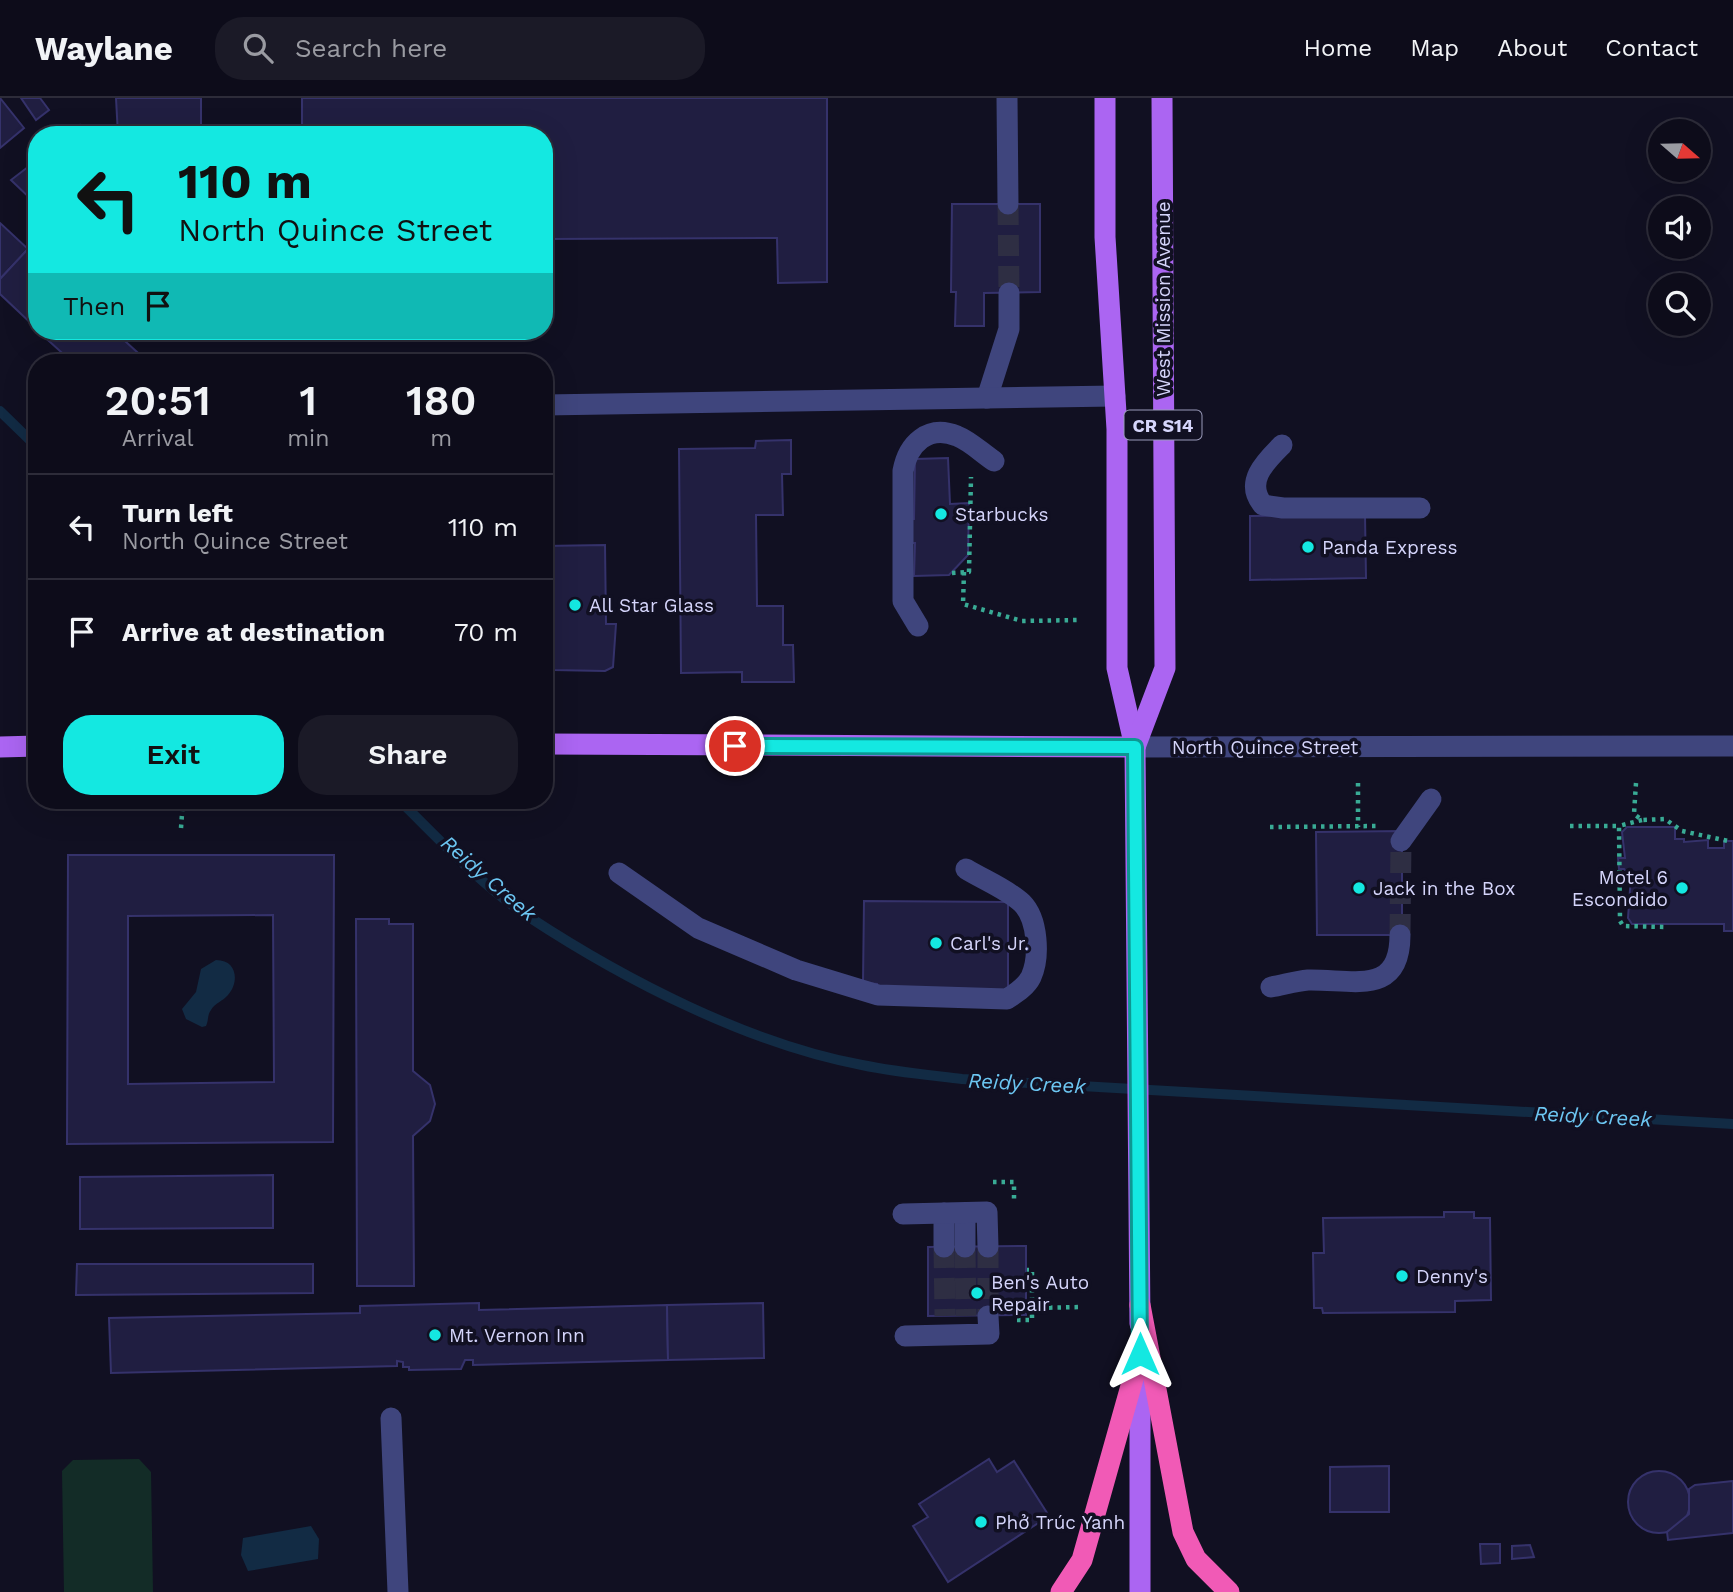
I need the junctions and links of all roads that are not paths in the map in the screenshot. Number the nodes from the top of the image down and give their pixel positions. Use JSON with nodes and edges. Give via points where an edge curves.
{"nodes":[{"id":1,"x":1007,"y":98,"type":"edge"},
{"id":2,"x":1105,"y":98,"type":"edge"},
{"id":3,"x":1162,"y":98,"type":"edge"},
{"id":4,"x":1008,"y":204,"type":"tunnel mouth"},
{"id":5,"x":1009,"y":293,"type":"tunnel mouth"},
{"id":6,"x":1115,"y":396,"type":"junction"},
{"id":7,"x":987,"y":398,"type":"junction"},
{"id":8,"x":553,"y":405,"type":"edge"},
{"id":9,"x":1282,"y":445,"type":"dead end"},
{"id":10,"x":994,"y":461,"type":"dead end"},
{"id":11,"x":1419,"y":508,"type":"dead end"},
{"id":12,"x":918,"y":626,"type":"dead end"},
{"id":13,"x":553,"y":744,"type":"edge"},
{"id":14,"x":28,"y":746,"type":"edge"},
{"id":15,"x":1733,"y":746,"type":"edge"},
{"id":16,"x":0,"y":747,"type":"edge"},
{"id":17,"x":1135,"y":747,"type":"junction"},
{"id":18,"x":1431,"y":799,"type":"dead end"},
{"id":19,"x":1407,"y":833,"type":"tunnel mouth"},
{"id":20,"x":966,"y":869,"type":"dead end"},
{"id":21,"x":619,"y":873,"type":"dead end"},
{"id":22,"x":1400,"y":934,"type":"tunnel mouth"},
{"id":23,"x":1271,"y":988,"type":"dead end"},
{"id":24,"x":954,"y":1213,"type":"junction"},
{"id":25,"x":903,"y":1214,"type":"dead end"},
{"id":26,"x":954,"y":1247,"type":"tunnel mouth"},
{"id":27,"x":988,"y":1247,"type":"tunnel mouth"},
{"id":28,"x":1140,"y":1305,"type":"junction"},
{"id":29,"x":988,"y":1318,"type":"road end"},
{"id":30,"x":905,"y":1336,"type":"dead end"},
{"id":31,"x":1140,"y":1354,"type":"junction"},
{"id":32,"x":391,"y":1418,"type":"dead end"},
{"id":33,"x":398,"y":1592,"type":"edge"},
{"id":34,"x":1061,"y":1592,"type":"edge"},
{"id":35,"x":1140,"y":1592,"type":"edge"},
{"id":36,"x":1229,"y":1592,"type":"edge"}],
"edges":[{"from":1,"to":4,"type":"street"},
{"from":2,"to":6,"type":"main road","name":"West Mission Avenue","number":"CR S14","via":[[1105,237]]},
{"from":3,"to":17,"type":"main road","name":"West Mission Avenue","number":"CR S14","via":[[1165,668]]},
{"from":5,"to":7,"type":"street","via":[[1009,330]]},
{"from":6,"to":7,"type":"street"},
{"from":6,"to":17,"type":"main road","name":"West Mission Avenue","number":"CR S14","via":[[1117,668]]},
{"from":7,"to":8,"type":"street"},
{"from":9,"to":11,"type":"street","via":[[1256,477],[1256,496],[1263,505]]},
{"from":10,"to":12,"type":"street","via":[[957,435],[944,433],[917,440],[907,453],[903,471],[903,601]]},
{"from":13,"to":17,"type":"main road","name":"North Quince Street"},
{"from":14,"to":16,"type":"main road"},
{"from":15,"to":17,"type":"street","name":"North Quince Street"},
{"from":17,"to":28,"type":"main road","name":"West Mission Avenue","number":"CR S14"},
{"from":18,"to":19,"type":"street"},
{"from":20,"to":21,"type":"street","via":[[1021,902],[1034,924],[1031,978],[1007,999],[878,995],[796,970],[698,928]]},
{"from":22,"to":23,"type":"street","via":[[1399,957],[1387,975],[1376,981],[1305,980]]},
{"from":24,"to":25,"type":"street"},
{"from":24,"to":26,"type":"street"},
{"from":24,"to":27,"type":"street","via":[[987,1212]]},
{"from":28,"to":31,"type":"main road","name":"West Mission Avenue","number":"CR S14"},
{"from":28,"to":36,"type":"highway","via":[[1183,1532],[1196,1559]]},
{"from":29,"to":30,"type":"street","via":[[989,1334],[956,1325]]},
{"from":31,"to":34,"type":"highway","via":[[1082,1560]]},
{"from":31,"to":35,"type":"main road","name":"West Mission Avenue","number":"CR S14"},
{"from":32,"to":33,"type":"street"}]}
